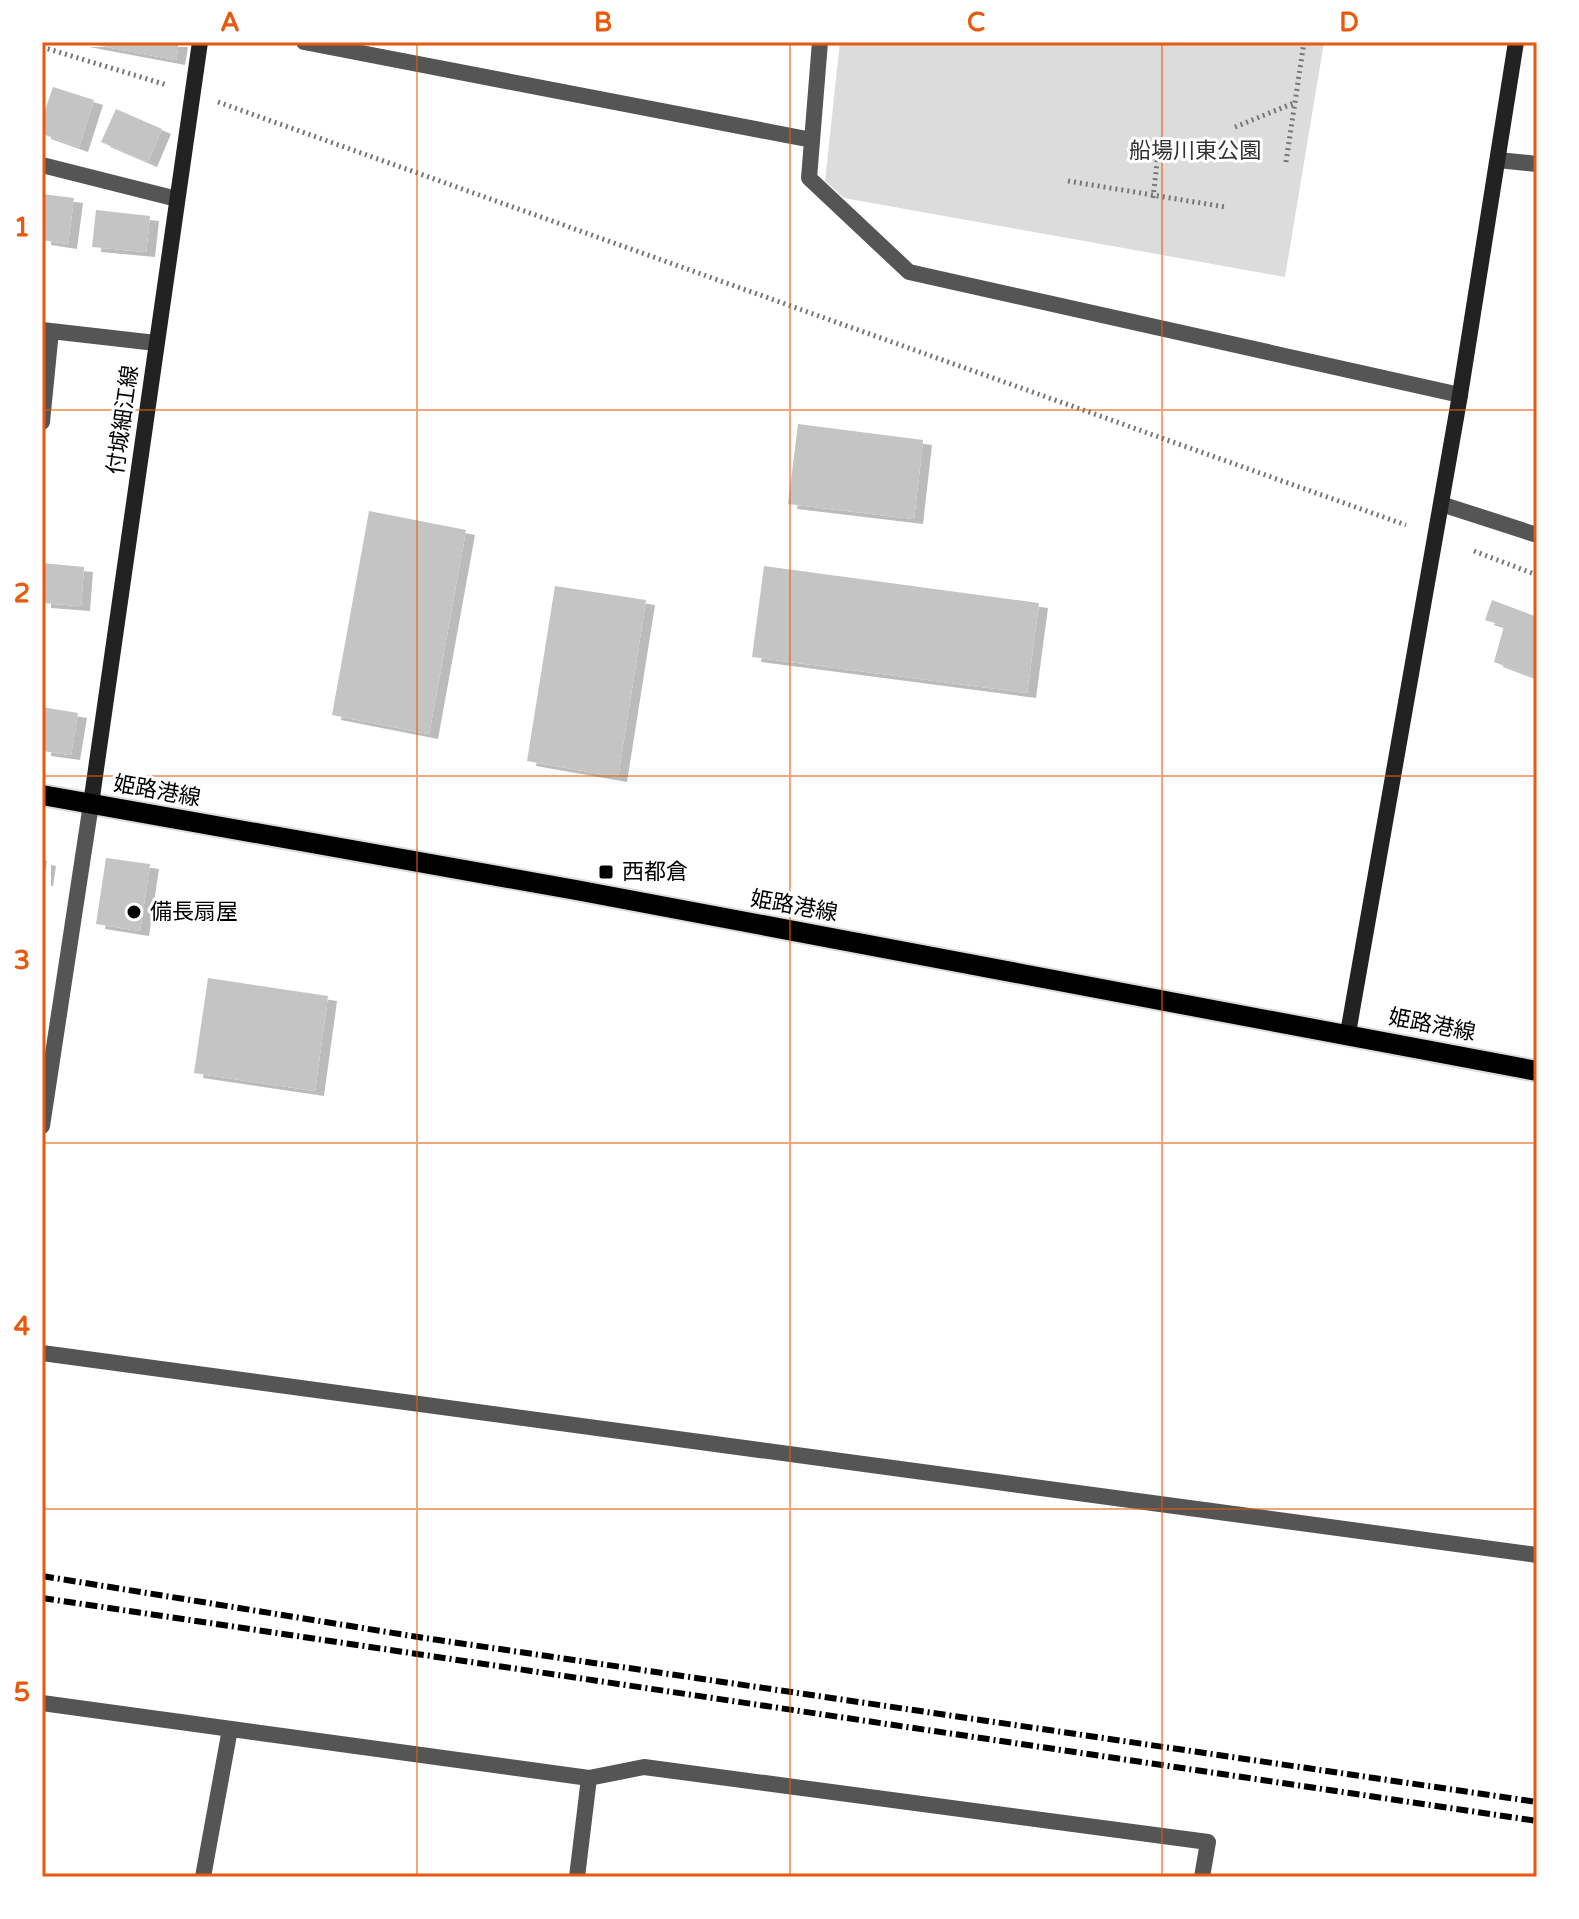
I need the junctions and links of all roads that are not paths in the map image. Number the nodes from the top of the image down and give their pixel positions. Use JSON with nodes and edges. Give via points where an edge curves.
{"nodes":[{"id":1,"x":200,"y":42,"type":"edge"},
{"id":2,"x":304,"y":42,"type":"edge"},
{"id":3,"x":820,"y":42,"type":"edge"},
{"id":4,"x":1516,"y":42,"type":"edge"},
{"id":5,"x":812,"y":140,"type":"junction"},
{"id":6,"x":1498,"y":160,"type":"junction"},
{"id":7,"x":1537,"y":164,"type":"edge"},
{"id":8,"x":42,"y":165,"type":"edge"},
{"id":9,"x":177,"y":199,"type":"junction"},
{"id":10,"x":46,"y":331,"type":"edge"},
{"id":11,"x":156,"y":343,"type":"junction"},
{"id":12,"x":1460,"y":395,"type":"junction"},
{"id":13,"x":42,"y":422,"type":"edge"},
{"id":14,"x":1441,"y":504,"type":"junction"},
{"id":15,"x":1537,"y":535,"type":"edge"},
{"id":16,"x":42,"y":795,"type":"edge"},
{"id":17,"x":91,"y":804,"type":"junction"},
{"id":18,"x":1348,"y":1033,"type":"junction"},
{"id":19,"x":1537,"y":1071,"type":"edge"},
{"id":20,"x":42,"y":1126,"type":"edge"},
{"id":21,"x":42,"y":1353,"type":"edge"},
{"id":22,"x":1537,"y":1555,"type":"edge"},
{"id":23,"x":42,"y":1703,"type":"edge"},
{"id":24,"x":230,"y":1729,"type":"junction"},
{"id":25,"x":589,"y":1778,"type":"junction"},
{"id":26,"x":203,"y":1877,"type":"edge"},
{"id":27,"x":577,"y":1877,"type":"edge"},
{"id":28,"x":1202,"y":1877,"type":"edge"}],
"edges":[{"from":1,"to":9,"type":"street","name":"付城細江線"},
{"from":2,"to":5,"type":"street"},
{"from":3,"to":5,"type":"street"},
{"from":4,"to":6,"type":"street"},
{"from":5,"to":12,"type":"street","via":[[809,178],[909,272]]},
{"from":6,"to":7,"type":"street"},
{"from":6,"to":12,"type":"street"},
{"from":8,"to":9,"type":"street"},
{"from":9,"to":11,"type":"street","name":"付城細江線"},
{"from":10,"to":11,"type":"street"},
{"from":10,"to":13,"type":"street"},
{"from":11,"to":17,"type":"street","name":"付城細江線"},
{"from":12,"to":14,"type":"street"},
{"from":14,"to":15,"type":"street"},
{"from":14,"to":18,"type":"street"},
{"from":16,"to":17,"type":"main road","name":"姫路港線"},
{"from":17,"to":18,"type":"main road","name":"姫路港線"},
{"from":17,"to":20,"type":"street"},
{"from":18,"to":19,"type":"main road","name":"姫路港線"},
{"from":21,"to":22,"type":"street"},
{"from":23,"to":24,"type":"street"},
{"from":24,"to":25,"type":"street"},
{"from":24,"to":26,"type":"street"},
{"from":25,"to":27,"type":"street"},
{"from":25,"to":28,"type":"street","via":[[644,1767],[1208,1842]]}]}
